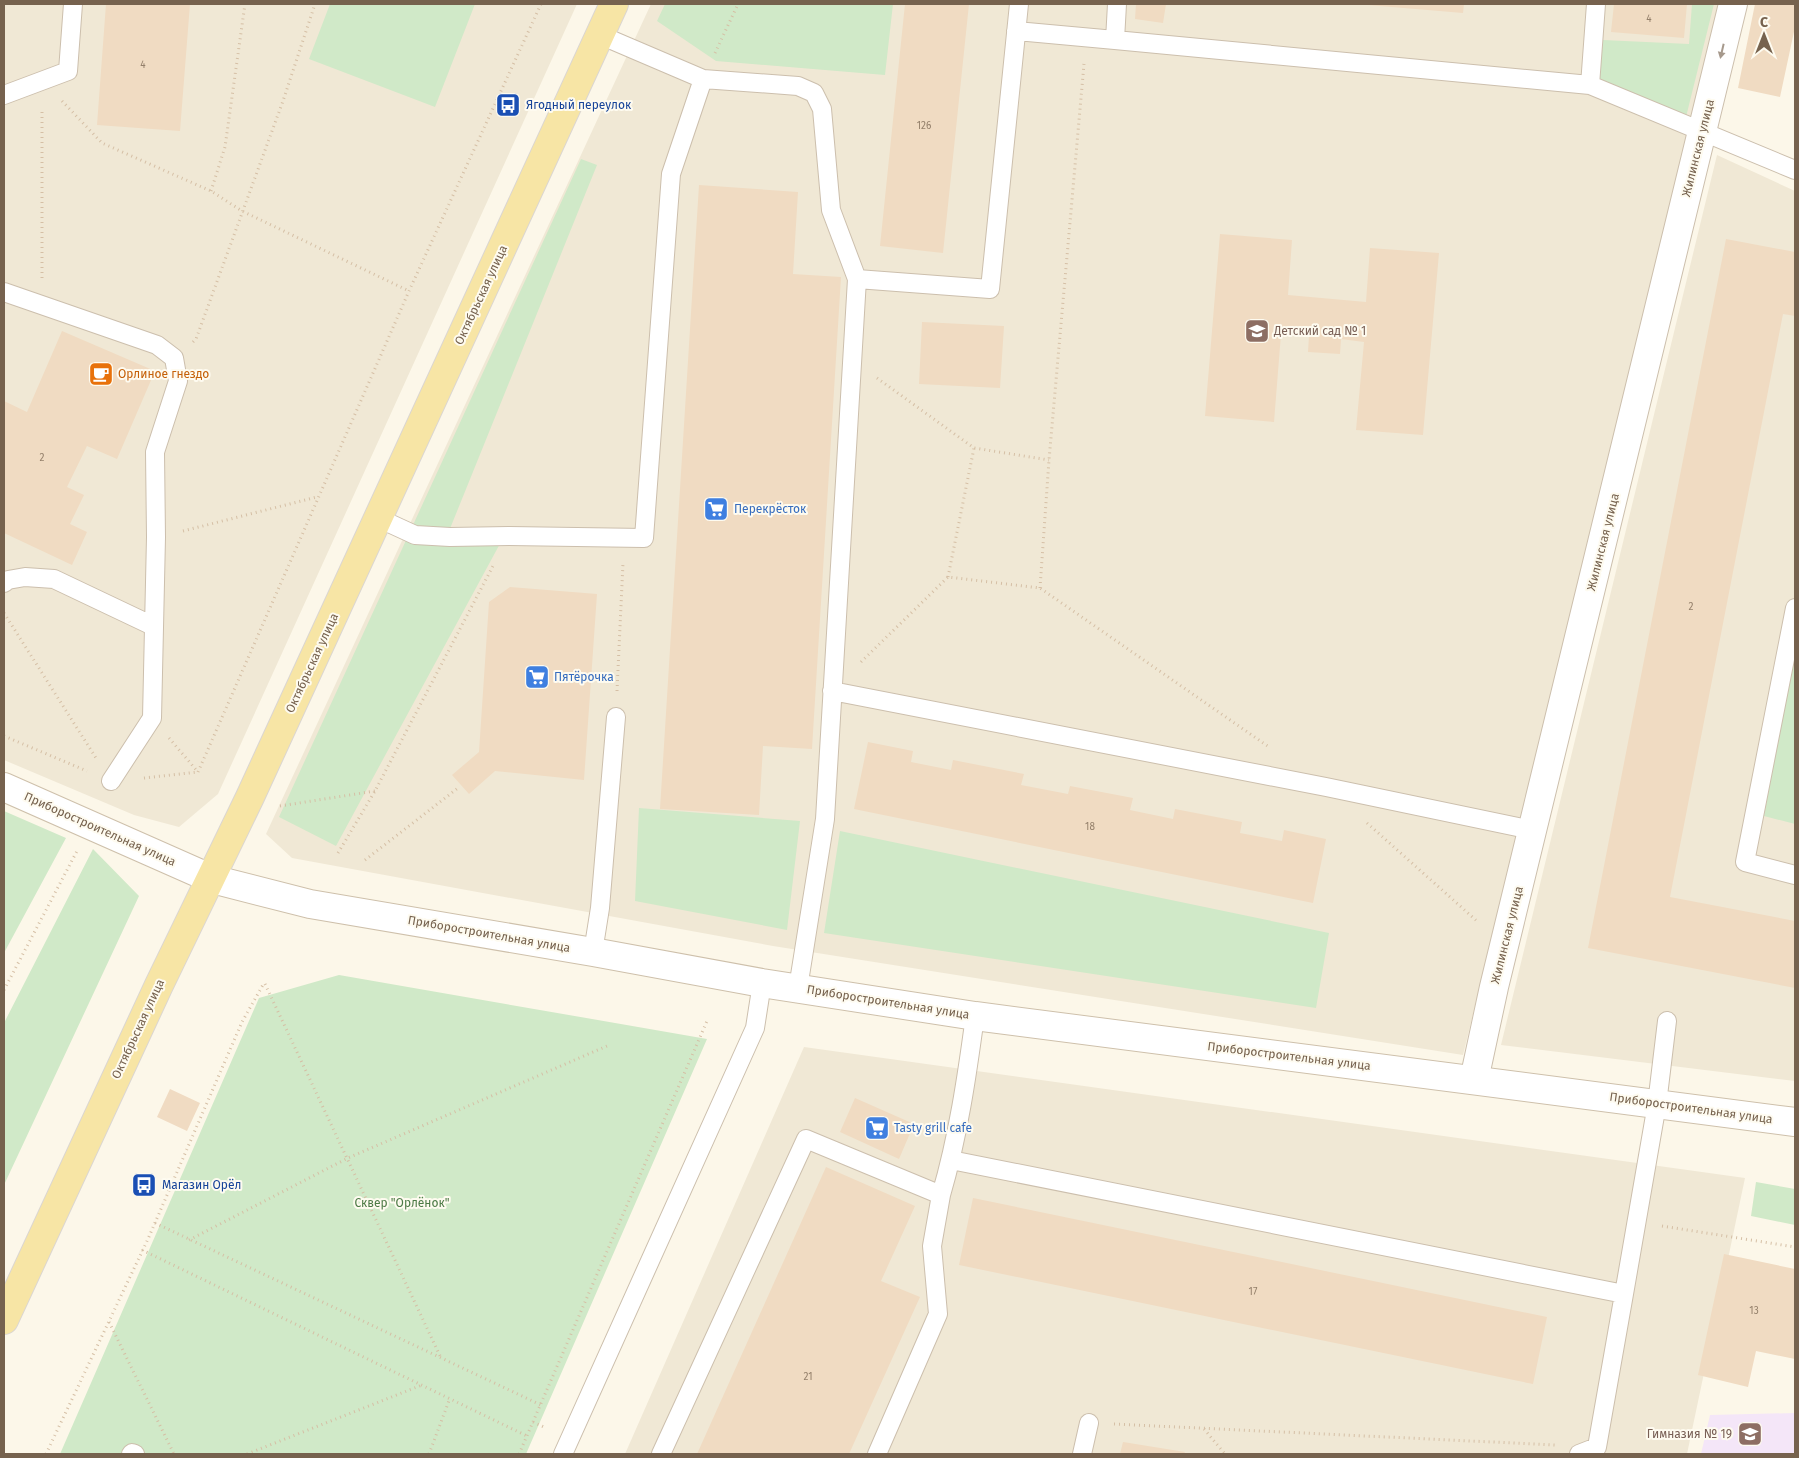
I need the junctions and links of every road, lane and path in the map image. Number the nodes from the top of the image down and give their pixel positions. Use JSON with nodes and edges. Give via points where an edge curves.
{"nodes":[{"id":1,"x":73,"y":4,"type":"edge"},
{"id":2,"x":246,"y":4,"type":"edge"},
{"id":3,"x":315,"y":4,"type":"edge"},
{"id":4,"x":541,"y":4,"type":"edge"},
{"id":5,"x":614,"y":4,"type":"edge"},
{"id":6,"x":738,"y":4,"type":"edge"},
{"id":7,"x":1019,"y":4,"type":"edge"},
{"id":8,"x":1118,"y":4,"type":"edge"},
{"id":9,"x":1596,"y":4,"type":"edge"},
{"id":10,"x":1733,"y":4,"type":"edge"},
{"id":11,"x":1016,"y":31,"type":"junction"},
{"id":12,"x":600,"y":35,"type":"junction"},
{"id":13,"x":1087,"y":37,"type":"junction"},
{"id":14,"x":1115,"y":40,"type":"junction"},
{"id":15,"x":703,"y":79,"type":"junction"},
{"id":16,"x":42,"y":81,"type":"junction"},
{"id":17,"x":1590,"y":85,"type":"junction"},
{"id":18,"x":4,"y":95,"type":"edge"},
{"id":19,"x":1703,"y":130,"type":"junction"},
{"id":20,"x":1795,"y":170,"type":"edge"},
{"id":21,"x":211,"y":190,"type":"junction"},
{"id":22,"x":242,"y":211,"type":"junction"},
{"id":23,"x":857,"y":279,"type":"junction"},
{"id":24,"x":409,"y":291,"type":"junction"},
{"id":25,"x":4,"y":292,"type":"edge"},
{"id":26,"x":42,"y":305,"type":"junction"},
{"id":27,"x":174,"y":358,"type":"junction"},
{"id":28,"x":852,"y":360,"type":"junction"},
{"id":29,"x":974,"y":448,"type":"junction"},
{"id":30,"x":1049,"y":460,"type":"junction"},
{"id":31,"x":318,"y":496,"type":"junction"},
{"id":32,"x":378,"y":518,"type":"junction"},
{"id":33,"x":509,"y":536,"type":"junction"},
{"id":34,"x":156,"y":537,"type":"junction"},
{"id":35,"x":624,"y":537,"type":"junction"},
{"id":36,"x":948,"y":577,"type":"junction"},
{"id":37,"x":4,"y":583,"type":"edge"},
{"id":38,"x":1795,"y":612,"type":"edge"},
{"id":39,"x":4,"y":613,"type":"edge"},
{"id":40,"x":153,"y":626,"type":"junction"},
{"id":41,"x":832,"y":691,"type":"junction"},
{"id":42,"x":616,"y":717,"type":"joint"},
{"id":43,"x":152,"y":718,"type":"junction"},
{"id":44,"x":111,"y":781,"type":"joint"},
{"id":45,"x":4,"y":787,"type":"edge"},
{"id":46,"x":458,"y":788,"type":"dead end"},
{"id":47,"x":375,"y":791,"type":"junction"},
{"id":48,"x":272,"y":807,"type":"dead end"},
{"id":49,"x":91,"y":825,"type":"junction"},
{"id":50,"x":1532,"y":830,"type":"junction"},
{"id":51,"x":338,"y":853,"type":"dead end"},
{"id":52,"x":365,"y":860,"type":"dead end"},
{"id":53,"x":1795,"y":875,"type":"edge"},
{"id":54,"x":212,"y":879,"type":"junction"},
{"id":55,"x":593,"y":952,"type":"junction"},
{"id":56,"x":762,"y":982,"type":"junction"},
{"id":57,"x":798,"y":988,"type":"junction"},
{"id":58,"x":4,"y":990,"type":"edge"},
{"id":59,"x":975,"y":1016,"type":"junction"},
{"id":60,"x":707,"y":1021,"type":"dead end"},
{"id":61,"x":1667,"y":1021,"type":"dead end"},
{"id":62,"x":607,"y":1046,"type":"dead end"},
{"id":63,"x":1474,"y":1080,"type":"junction"},
{"id":64,"x":1657,"y":1104,"type":"junction"},
{"id":65,"x":1795,"y":1122,"type":"edge"},
{"id":66,"x":348,"y":1158,"type":"junction"},
{"id":67,"x":951,"y":1160,"type":"junction"},
{"id":68,"x":941,"y":1195,"type":"junction"},
{"id":69,"x":1637,"y":1222,"type":"junction"},
{"id":70,"x":155,"y":1223,"type":"junction"},
{"id":71,"x":189,"y":1240,"type":"junction"},
{"id":72,"x":1795,"y":1247,"type":"edge"},
{"id":73,"x":142,"y":1250,"type":"junction"},
{"id":74,"x":1624,"y":1294,"type":"junction"},
{"id":75,"x":4,"y":1320,"type":"edge"},
{"id":76,"x":109,"y":1321,"type":"junction"},
{"id":77,"x":441,"y":1358,"type":"junction"},
{"id":78,"x":423,"y":1384,"type":"junction"},
{"id":79,"x":450,"y":1398,"type":"junction"},
{"id":80,"x":541,"y":1405,"type":"junction"},
{"id":81,"x":1089,"y":1423,"type":"joint"},
{"id":82,"x":1203,"y":1428,"type":"junction"},
{"id":83,"x":527,"y":1436,"type":"junction"},
{"id":84,"x":1597,"y":1447,"type":"junction"},
{"id":85,"x":46,"y":1454,"type":"edge"},
{"id":86,"x":174,"y":1454,"type":"edge"},
{"id":87,"x":247,"y":1454,"type":"edge"},
{"id":88,"x":429,"y":1454,"type":"edge"},
{"id":89,"x":519,"y":1454,"type":"edge"},
{"id":90,"x":563,"y":1454,"type":"edge"},
{"id":91,"x":662,"y":1454,"type":"edge"},
{"id":92,"x":877,"y":1454,"type":"edge"},
{"id":93,"x":1082,"y":1454,"type":"edge"},
{"id":94,"x":1225,"y":1454,"type":"edge"},
{"id":95,"x":1579,"y":1454,"type":"edge"}],
"edges":[{"from":1,"to":16,"type":"lane","via":[[68,71]]},
{"from":2,"to":21,"type":"path","via":[[225,147]]},
{"from":3,"to":22,"type":"path"},
{"from":4,"to":24,"type":"path"},
{"from":5,"to":12,"type":"main road","name":"Октябрьская улица"},
{"from":6,"to":15,"type":"path"},
{"from":7,"to":11,"type":"lane"},
{"from":8,"to":14,"type":"lane"},
{"from":9,"to":17,"type":"lane"},
{"from":10,"to":19,"type":"main road","name":"Жилинская улица","one_way":true},
{"from":11,"to":13,"type":"lane"},
{"from":11,"to":23,"type":"lane","via":[[990,289]]},
{"from":12,"to":15,"type":"lane"},
{"from":12,"to":32,"type":"main road","name":"Октябрьская улица"},
{"from":13,"to":14,"type":"lane"},
{"from":13,"to":30,"type":"path"},
{"from":14,"to":17,"type":"lane"},
{"from":15,"to":23,"type":"lane","via":[[798,86],[814,93],[822,109],[831,210]]},
{"from":15,"to":35,"type":"lane","via":[[671,174],[644,538]]},
{"from":16,"to":18,"type":"lane"},
{"from":16,"to":21,"type":"path","via":[[102,143]]},
{"from":16,"to":26,"type":"path"},
{"from":17,"to":19,"type":"lane"},
{"from":19,"to":20,"type":"lane"},
{"from":19,"to":50,"type":"main road","name":"Жилинская улица"},
{"from":21,"to":22,"type":"path"},
{"from":22,"to":24,"type":"path"},
{"from":22,"to":27,"type":"path","via":[[196,339]]},
{"from":23,"to":28,"type":"lane"},
{"from":24,"to":31,"type":"path"},
{"from":25,"to":26,"type":"lane"},
{"from":26,"to":27,"type":"lane","via":[[157,346]]},
{"from":27,"to":34,"type":"lane","via":[[178,381],[155,452]]},
{"from":28,"to":29,"type":"path"},
{"from":28,"to":41,"type":"lane"},
{"from":29,"to":30,"type":"path"},
{"from":29,"to":36,"type":"path"},
{"from":30,"to":36,"type":"path","via":[[1040,588]]},
{"from":31,"to":34,"type":"path"},
{"from":31,"to":43,"type":"path","via":[[198,772]]},
{"from":32,"to":33,"type":"lane","via":[[415,535]]},
{"from":32,"to":54,"type":"main road","name":"Октябрьская улица"},
{"from":33,"to":35,"type":"lane"},
{"from":33,"to":47,"type":"path"},
{"from":34,"to":40,"type":"lane"},
{"from":35,"to":42,"type":"path"},
{"from":36,"to":41,"type":"path"},
{"from":37,"to":40,"type":"lane","via":[[25,577],[54,579]]},
{"from":38,"to":53,"type":"lane","via":[[1745,862]]},
{"from":39,"to":44,"type":"path"},
{"from":40,"to":43,"type":"lane"},
{"from":41,"to":50,"type":"lane"},
{"from":41,"to":57,"type":"lane","via":[[825,819]]},
{"from":42,"to":55,"type":"lane","via":[[600,908]]},
{"from":43,"to":44,"type":"lane"},
{"from":45,"to":49,"type":"main road","name":"Приборостроительная улица"},
{"from":46,"to":52,"type":"path"},
{"from":47,"to":48,"type":"path"},
{"from":47,"to":51,"type":"path"},
{"from":49,"to":54,"type":"main road","name":"Приборостроительная улица"},
{"from":49,"to":58,"type":"path"},
{"from":50,"to":63,"type":"main road","name":"Жилинская улица"},
{"from":54,"to":55,"type":"main road","name":"Приборостроительная улица","via":[[310,904]]},
{"from":54,"to":75,"type":"main road","name":"Октябрьская улица","via":[[159,985]]},
{"from":55,"to":56,"type":"main road","name":"Приборостроительная улица"},
{"from":56,"to":57,"type":"main road","name":"Приборостроительная улица"},
{"from":56,"to":90,"type":"lane","via":[[755,1028]]},
{"from":57,"to":59,"type":"main road","name":"Приборостроительная улица"},
{"from":59,"to":63,"type":"main road","name":"Приборостроительная улица"},
{"from":59,"to":67,"type":"lane"},
{"from":60,"to":80,"type":"path"},
{"from":61,"to":64,"type":"lane"},
{"from":62,"to":66,"type":"path"},
{"from":63,"to":64,"type":"main road","name":"Приборостроительная улица"},
{"from":64,"to":65,"type":"main road","name":"Приборостроительная улица"},
{"from":64,"to":69,"type":"lane"},
{"from":66,"to":70,"type":"path","via":[[264,983],[242,1022]]},
{"from":66,"to":71,"type":"path"},
{"from":66,"to":77,"type":"path"},
{"from":67,"to":68,"type":"lane"},
{"from":67,"to":74,"type":"lane"},
{"from":68,"to":91,"type":"lane","via":[[806,1139]]},
{"from":68,"to":92,"type":"lane","via":[[932,1246],[938,1314]]},
{"from":69,"to":72,"type":"path"},
{"from":69,"to":74,"type":"lane"},
{"from":70,"to":71,"type":"path"},
{"from":70,"to":73,"type":"path"},
{"from":71,"to":77,"type":"path"},
{"from":73,"to":76,"type":"path"},
{"from":73,"to":78,"type":"path"},
{"from":74,"to":84,"type":"lane"},
{"from":76,"to":85,"type":"path"},
{"from":76,"to":86,"type":"path"},
{"from":77,"to":80,"type":"path"},
{"from":78,"to":79,"type":"path"},
{"from":78,"to":87,"type":"path"},
{"from":79,"to":83,"type":"path"},
{"from":79,"to":88,"type":"path"},
{"from":80,"to":83,"type":"path"},
{"from":81,"to":82,"type":"path"},
{"from":81,"to":93,"type":"lane"},
{"from":82,"to":84,"type":"path"},
{"from":82,"to":94,"type":"path"},
{"from":83,"to":89,"type":"path"},
{"from":84,"to":95,"type":"lane"}]}
